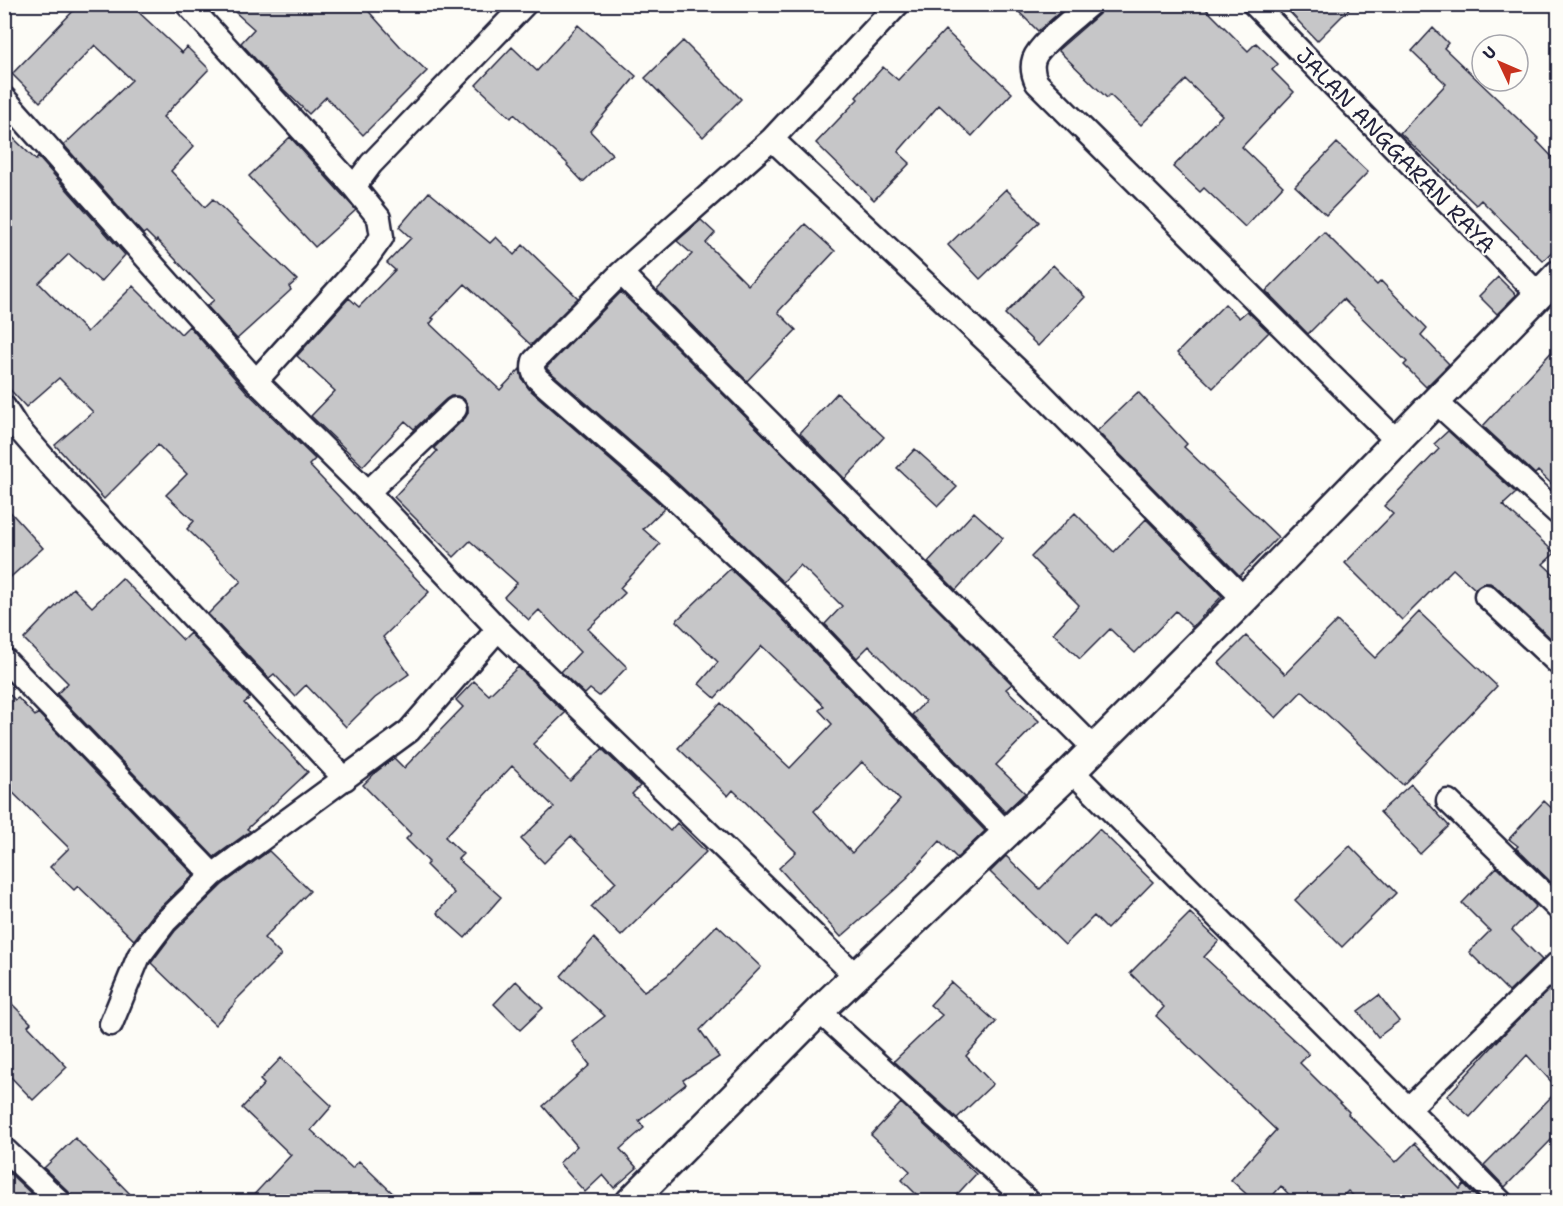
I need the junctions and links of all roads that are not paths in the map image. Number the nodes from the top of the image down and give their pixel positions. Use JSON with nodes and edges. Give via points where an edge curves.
{"nodes":[{"id":1,"x":187,"y":4,"type":"edge"},
{"id":2,"x":525,"y":4,"type":"edge"},
{"id":3,"x":898,"y":4,"type":"edge"},
{"id":4,"x":1090,"y":4,"type":"edge"},
{"id":5,"x":1254,"y":4,"type":"edge"},
{"id":6,"x":4,"y":98,"type":"edge"},
{"id":7,"x":772,"y":139,"type":"junction"},
{"id":8,"x":354,"y":187,"type":"junction"},
{"id":9,"x":621,"y":273,"type":"junction"},
{"id":10,"x":1549,"y":285,"type":"edge"},
{"id":11,"x":256,"y":381,"type":"junction"},
{"id":12,"x":1436,"y":402,"type":"junction"},
{"id":13,"x":4,"y":407,"type":"edge"},
{"id":14,"x":455,"y":409,"type":"dead end"},
{"id":15,"x":1396,"y":441,"type":"junction"},
{"id":16,"x":368,"y":492,"type":"junction"},
{"id":17,"x":1558,"y":513,"type":"edge"},
{"id":18,"x":1486,"y":596,"type":"dead end"},
{"id":19,"x":1244,"y":599,"type":"junction"},
{"id":20,"x":498,"y":629,"type":"junction"},
{"id":21,"x":4,"y":659,"type":"edge"},
{"id":22,"x":1558,"y":663,"type":"edge"},
{"id":23,"x":1093,"y":747,"type":"junction"},
{"id":24,"x":1072,"y":771,"type":"junction"},
{"id":25,"x":345,"y":779,"type":"junction"},
{"id":26,"x":1448,"y":801,"type":"dead end"},
{"id":27,"x":1006,"y":833,"type":"junction"},
{"id":28,"x":213,"y":875,"type":"junction"},
{"id":29,"x":1558,"y":908,"type":"edge"},
{"id":30,"x":1558,"y":963,"type":"edge"},
{"id":31,"x":855,"y":975,"type":"junction"},
{"id":32,"x":819,"y":1011,"type":"junction"},
{"id":33,"x":111,"y":1024,"type":"dead end"},
{"id":34,"x":1408,"y":1109,"type":"junction"},
{"id":35,"x":4,"y":1149,"type":"edge"},
{"id":36,"x":60,"y":1202,"type":"edge"},
{"id":37,"x":630,"y":1202,"type":"edge"},
{"id":38,"x":1029,"y":1202,"type":"edge"},
{"id":39,"x":1501,"y":1202,"type":"edge"}],
"edges":[{"from":1,"to":8,"type":"street"},
{"from":2,"to":8,"type":"street","via":[[371,164]]},
{"from":3,"to":7,"type":"street"},
{"from":4,"to":15,"type":"street","via":[[1039,50],[1033,75],[1037,83]]},
{"from":5,"to":10,"type":"street","name":"JALAN ANGGARAN RAYA"},
{"from":6,"to":11,"type":"street"},
{"from":7,"to":9,"type":"street"},
{"from":7,"to":19,"type":"street","via":[[1028,380]]},
{"from":8,"to":11,"type":"street","via":[[379,218],[382,237],[368,258]]},
{"from":9,"to":23,"type":"street"},
{"from":9,"to":27,"type":"street","via":[[534,361],[534,374],[783,600]]},
{"from":10,"to":12,"type":"street"},
{"from":11,"to":16,"type":"street"},
{"from":12,"to":15,"type":"street"},
{"from":12,"to":17,"type":"street"},
{"from":13,"to":25,"type":"street","via":[[50,464]]},
{"from":14,"to":16,"type":"street"},
{"from":15,"to":19,"type":"street"},
{"from":16,"to":20,"type":"street"},
{"from":18,"to":22,"type":"street"},
{"from":19,"to":23,"type":"street"},
{"from":20,"to":25,"type":"street","via":[[409,731]]},
{"from":20,"to":31,"type":"street"},
{"from":21,"to":28,"type":"street"},
{"from":23,"to":24,"type":"street"},
{"from":24,"to":27,"type":"street"},
{"from":24,"to":34,"type":"street"},
{"from":25,"to":28,"type":"street"},
{"from":26,"to":29,"type":"street"},
{"from":27,"to":31,"type":"street"},
{"from":28,"to":33,"type":"street","via":[[165,922],[139,956]]},
{"from":30,"to":34,"type":"street"},
{"from":31,"to":32,"type":"street"},
{"from":32,"to":37,"type":"street"},
{"from":32,"to":38,"type":"street"},
{"from":34,"to":39,"type":"street"},
{"from":35,"to":36,"type":"street"}]}
